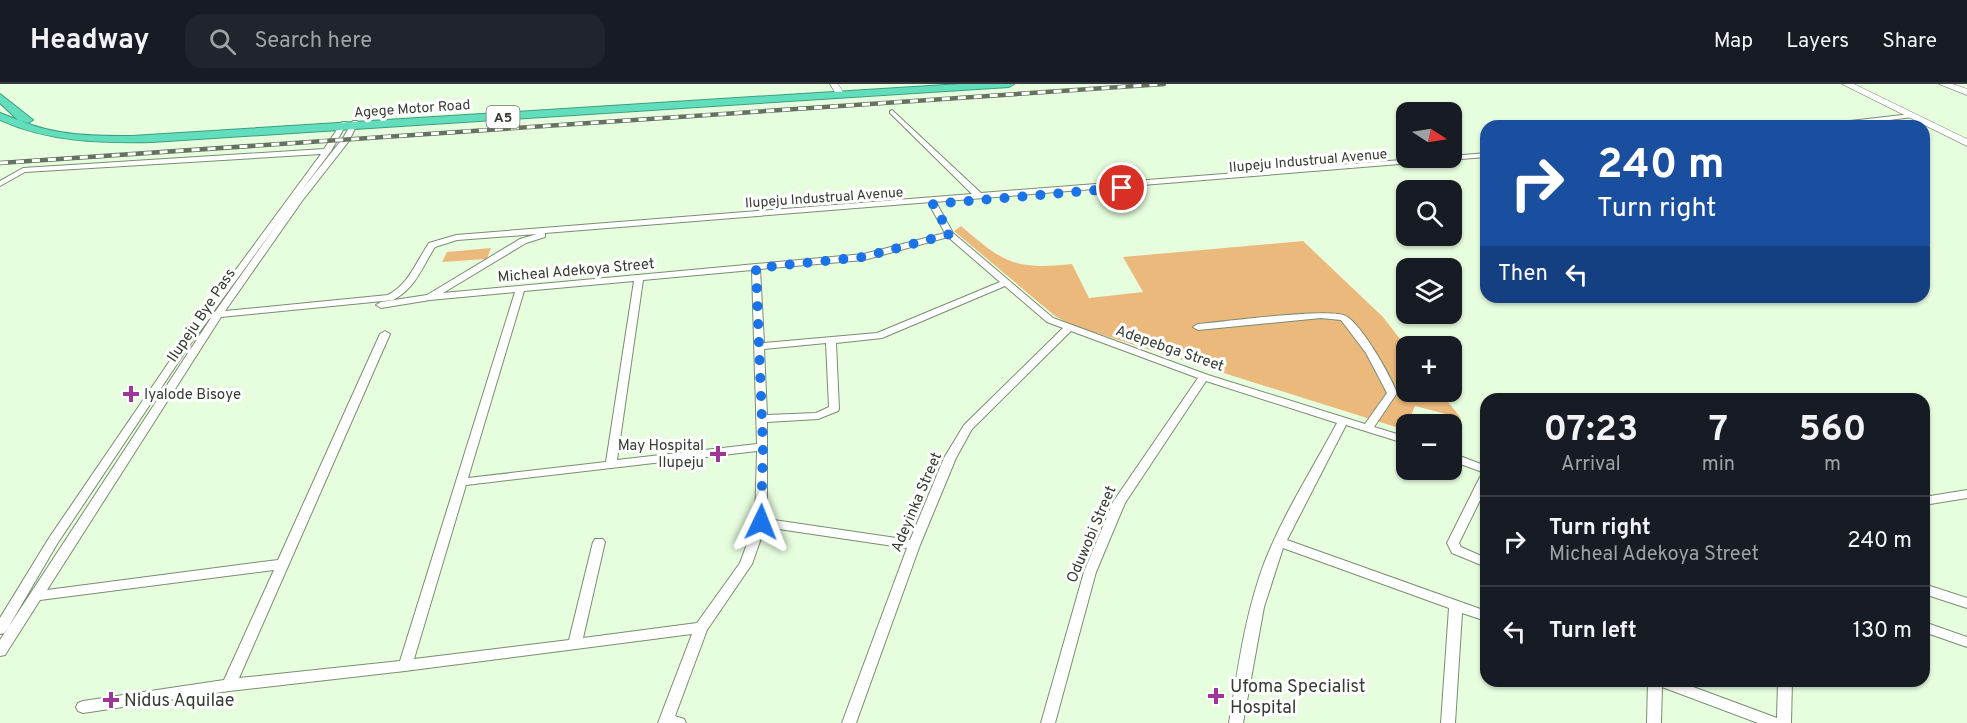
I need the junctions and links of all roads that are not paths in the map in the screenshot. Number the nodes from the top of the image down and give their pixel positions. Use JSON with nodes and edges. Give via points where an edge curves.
{"nodes":[{"id":1,"x":929,"y":84,"type":"edge"},
{"id":2,"x":1009,"y":84,"type":"edge"},
{"id":3,"x":1847,"y":84,"type":"edge"},
{"id":4,"x":1944,"y":84,"type":"edge"},
{"id":5,"x":839,"y":90,"type":"edge"},
{"id":6,"x":1967,"y":92,"type":"edge"},
{"id":7,"x":0,"y":97,"type":"edge"},
{"id":8,"x":1891,"y":106,"type":"junction"},
{"id":9,"x":892,"y":112,"type":"dead end"},
{"id":10,"x":0,"y":116,"type":"edge"},
{"id":11,"x":1911,"y":116,"type":"junction"},
{"id":12,"x":1887,"y":120,"type":"edge"},
{"id":13,"x":1894,"y":120,"type":"edge"},
{"id":14,"x":1916,"y":120,"type":"edge"},
{"id":15,"x":349,"y":125,"type":"junction"},
{"id":16,"x":1930,"y":129,"type":"edge"},
{"id":17,"x":1963,"y":141,"type":"edge"},
{"id":18,"x":327,"y":150,"type":"junction"},
{"id":19,"x":1480,"y":157,"type":"edge"},
{"id":20,"x":1480,"y":158,"type":"edge"},
{"id":21,"x":0,"y":184,"type":"edge"},
{"id":22,"x":978,"y":195,"type":"junction"},
{"id":23,"x":933,"y":204,"type":"junction"},
{"id":24,"x":950,"y":234,"type":"junction"},
{"id":25,"x":756,"y":268,"type":"junction"},
{"id":26,"x":639,"y":279,"type":"junction"},
{"id":27,"x":1005,"y":283,"type":"junction"},
{"id":28,"x":520,"y":289,"type":"junction"},
{"id":29,"x":430,"y":297,"type":"junction"},
{"id":30,"x":210,"y":319,"type":"junction"},
{"id":31,"x":1198,"y":327,"type":"dead end"},
{"id":32,"x":1068,"y":329,"type":"junction"},
{"id":33,"x":385,"y":334,"type":"dead end"},
{"id":34,"x":831,"y":342,"type":"junction"},
{"id":35,"x":760,"y":346,"type":"junction"},
{"id":36,"x":1204,"y":376,"type":"junction"},
{"id":37,"x":762,"y":419,"type":"junction"},
{"id":38,"x":1344,"y":420,"type":"junction"},
{"id":39,"x":1370,"y":428,"type":"junction"},
{"id":40,"x":1396,"y":437,"type":"edge"},
{"id":41,"x":763,"y":447,"type":"junction"},
{"id":42,"x":1462,"y":461,"type":"edge"},
{"id":43,"x":611,"y":464,"type":"junction"},
{"id":44,"x":1480,"y":468,"type":"edge"},
{"id":45,"x":463,"y":482,"type":"junction"},
{"id":46,"x":1480,"y":489,"type":"edge"},
{"id":47,"x":1967,"y":494,"type":"edge"},
{"id":48,"x":1930,"y":500,"type":"edge"},
{"id":49,"x":761,"y":522,"type":"junction"},
{"id":50,"x":599,"y":542,"type":"dead end"},
{"id":51,"x":1279,"y":542,"type":"junction"},
{"id":52,"x":914,"y":544,"type":"junction"},
{"id":53,"x":1480,"y":560,"type":"edge"},
{"id":54,"x":282,"y":564,"type":"junction"},
{"id":55,"x":1930,"y":591,"type":"edge"},
{"id":56,"x":35,"y":596,"type":"junction"},
{"id":57,"x":1967,"y":603,"type":"edge"},
{"id":58,"x":1456,"y":605,"type":"junction"},
{"id":59,"x":1480,"y":614,"type":"edge"},
{"id":60,"x":7,"y":620,"type":"edge"},
{"id":61,"x":701,"y":627,"type":"junction"},
{"id":62,"x":1930,"y":629,"type":"edge"},
{"id":63,"x":1967,"y":642,"type":"edge"},
{"id":64,"x":575,"y":643,"type":"junction"},
{"id":65,"x":0,"y":651,"type":"edge"},
{"id":66,"x":405,"y":666,"type":"junction"},
{"id":67,"x":229,"y":685,"type":"junction"},
{"id":68,"x":1655,"y":687,"type":"edge"},
{"id":69,"x":1677,"y":687,"type":"edge"},
{"id":70,"x":1785,"y":687,"type":"edge"},
{"id":71,"x":83,"y":707,"type":"dead end"},
{"id":72,"x":670,"y":722,"type":"edge"},
{"id":73,"x":849,"y":723,"type":"edge"},
{"id":74,"x":1048,"y":723,"type":"edge"},
{"id":75,"x":1236,"y":723,"type":"edge"},
{"id":76,"x":1448,"y":723,"type":"edge"},
{"id":77,"x":1654,"y":723,"type":"edge"},
{"id":78,"x":1775,"y":723,"type":"edge"},
{"id":79,"x":1784,"y":723,"type":"edge"}],
"edges":[{"from":1,"to":5,"type":"highway","name":"Agege Motor Road","number":"A5"},
{"from":2,"to":5,"type":"highway","name":"Agege Motor Road","number":"A5"},
{"from":3,"to":8,"type":"main road"},
{"from":4,"to":6,"type":"main road"},
{"from":5,"to":15,"type":"highway","name":"Agege Motor Road","number":"A5"},
{"from":7,"to":15,"type":"highway","name":"Agege Motor Road","number":"A5","via":[[22,118],[62,130],[194,133]]},
{"from":8,"to":11,"type":"main road"},
{"from":8,"to":12,"type":"main road"},
{"from":9,"to":22,"type":"street"},
{"from":10,"to":15,"type":"highway","name":"Agege Motor Road","number":"A5","via":[[41,132],[96,139],[188,137]]},
{"from":11,"to":13,"type":"street"},
{"from":11,"to":14,"type":"main road"},
{"from":15,"to":18,"type":"street","name":"Ilupeju Bye Pass"},
{"from":15,"to":30,"type":"street","name":"Ilupeju Bye Pass"},
{"from":16,"to":17,"type":"main road"},
{"from":18,"to":21,"type":"street","via":[[23,170]]},
{"from":18,"to":30,"type":"street","name":"Ilupeju Bye Pass"},
{"from":19,"to":22,"type":"street","name":"Ilupeju Industrual Avenue"},
{"from":20,"to":23,"type":"street","name":"Ilupeju Industrual Avenue"},
{"from":22,"to":30,"type":"street","name":"Ilupeju Industrual Avenue","via":[[456,238],[432,245],[411,285],[390,298]]},
{"from":23,"to":24,"type":"street","name":"Adepebga Street"},
{"from":23,"to":29,"type":"street","name":"Ilupeju Industrual Avenue","via":[[730,217],[542,235],[523,241]]},
{"from":24,"to":25,"type":"street","name":"Micheal Adekoya Street","via":[[864,257]]},
{"from":24,"to":27,"type":"street","name":"Adepebga Street"},
{"from":25,"to":26,"type":"street","name":"Micheal Adekoya Street"},
{"from":25,"to":35,"type":"street"},
{"from":26,"to":28,"type":"street","name":"Micheal Adekoya Street"},
{"from":26,"to":43,"type":"street"},
{"from":27,"to":32,"type":"street","name":"Adepebga Street","via":[[1042,315]]},
{"from":27,"to":34,"type":"street","via":[[896,331]]},
{"from":28,"to":29,"type":"street","name":"Micheal Adekoya Street"},
{"from":28,"to":45,"type":"street"},
{"from":29,"to":30,"type":"street","name":"Micheal Adekoya Street","via":[[401,303]]},
{"from":30,"to":56,"type":"street","name":"Ilupeju Bye Pass"},
{"from":30,"to":60,"type":"street","name":"Ilupeju Bye Pass","via":[[53,541]]},
{"from":31,"to":39,"type":"street","via":[[1321,315],[1345,319],[1367,348],[1392,393]]},
{"from":32,"to":36,"type":"street","name":"Adepebga Street"},
{"from":32,"to":52,"type":"street","name":"Adeyinka Street","via":[[968,427],[950,458]]},
{"from":33,"to":54,"type":"street"},
{"from":34,"to":35,"type":"street"},
{"from":34,"to":37,"type":"street","via":[[834,409],[818,416]]},
{"from":35,"to":37,"type":"street"},
{"from":36,"to":38,"type":"street","name":"Adepebga Street"},
{"from":36,"to":74,"type":"street","name":"Oduwobi Street","via":[[1119,502],[1090,572]]},
{"from":37,"to":41,"type":"street"},
{"from":38,"to":39,"type":"street","name":"Adepebga Street"},
{"from":38,"to":51,"type":"street"},
{"from":39,"to":40,"type":"street","name":"Adepebga Street"},
{"from":41,"to":43,"type":"street"},
{"from":41,"to":49,"type":"street"},
{"from":42,"to":44,"type":"street"},
{"from":43,"to":45,"type":"street"},
{"from":45,"to":66,"type":"street"},
{"from":46,"to":53,"type":"street","via":[[1453,543],[1456,550]]},
{"from":47,"to":48,"type":"street"},
{"from":49,"to":52,"type":"street"},
{"from":49,"to":61,"type":"street","via":[[746,564]]},
{"from":50,"to":64,"type":"street"},
{"from":51,"to":58,"type":"street"},
{"from":51,"to":75,"type":"street","via":[[1263,587]]},
{"from":52,"to":73,"type":"street","name":"Adeyinka Street"},
{"from":54,"to":56,"type":"street"},
{"from":54,"to":67,"type":"street"},
{"from":55,"to":57,"type":"street"},
{"from":56,"to":60,"type":"street","name":"Ilupeju Bye Pass"},
{"from":58,"to":59,"type":"street"},
{"from":58,"to":76,"type":"street"},
{"from":60,"to":65,"type":"street","name":"Ilupeju Bye Pass"},
{"from":61,"to":64,"type":"street"},
{"from":61,"to":72,"type":"street"},
{"from":62,"to":63,"type":"street"},
{"from":64,"to":66,"type":"street"},
{"from":66,"to":67,"type":"street"},
{"from":67,"to":71,"type":"street"},
{"from":68,"to":77,"type":"street"},
{"from":69,"to":78,"type":"street"},
{"from":70,"to":79,"type":"street"}]}
